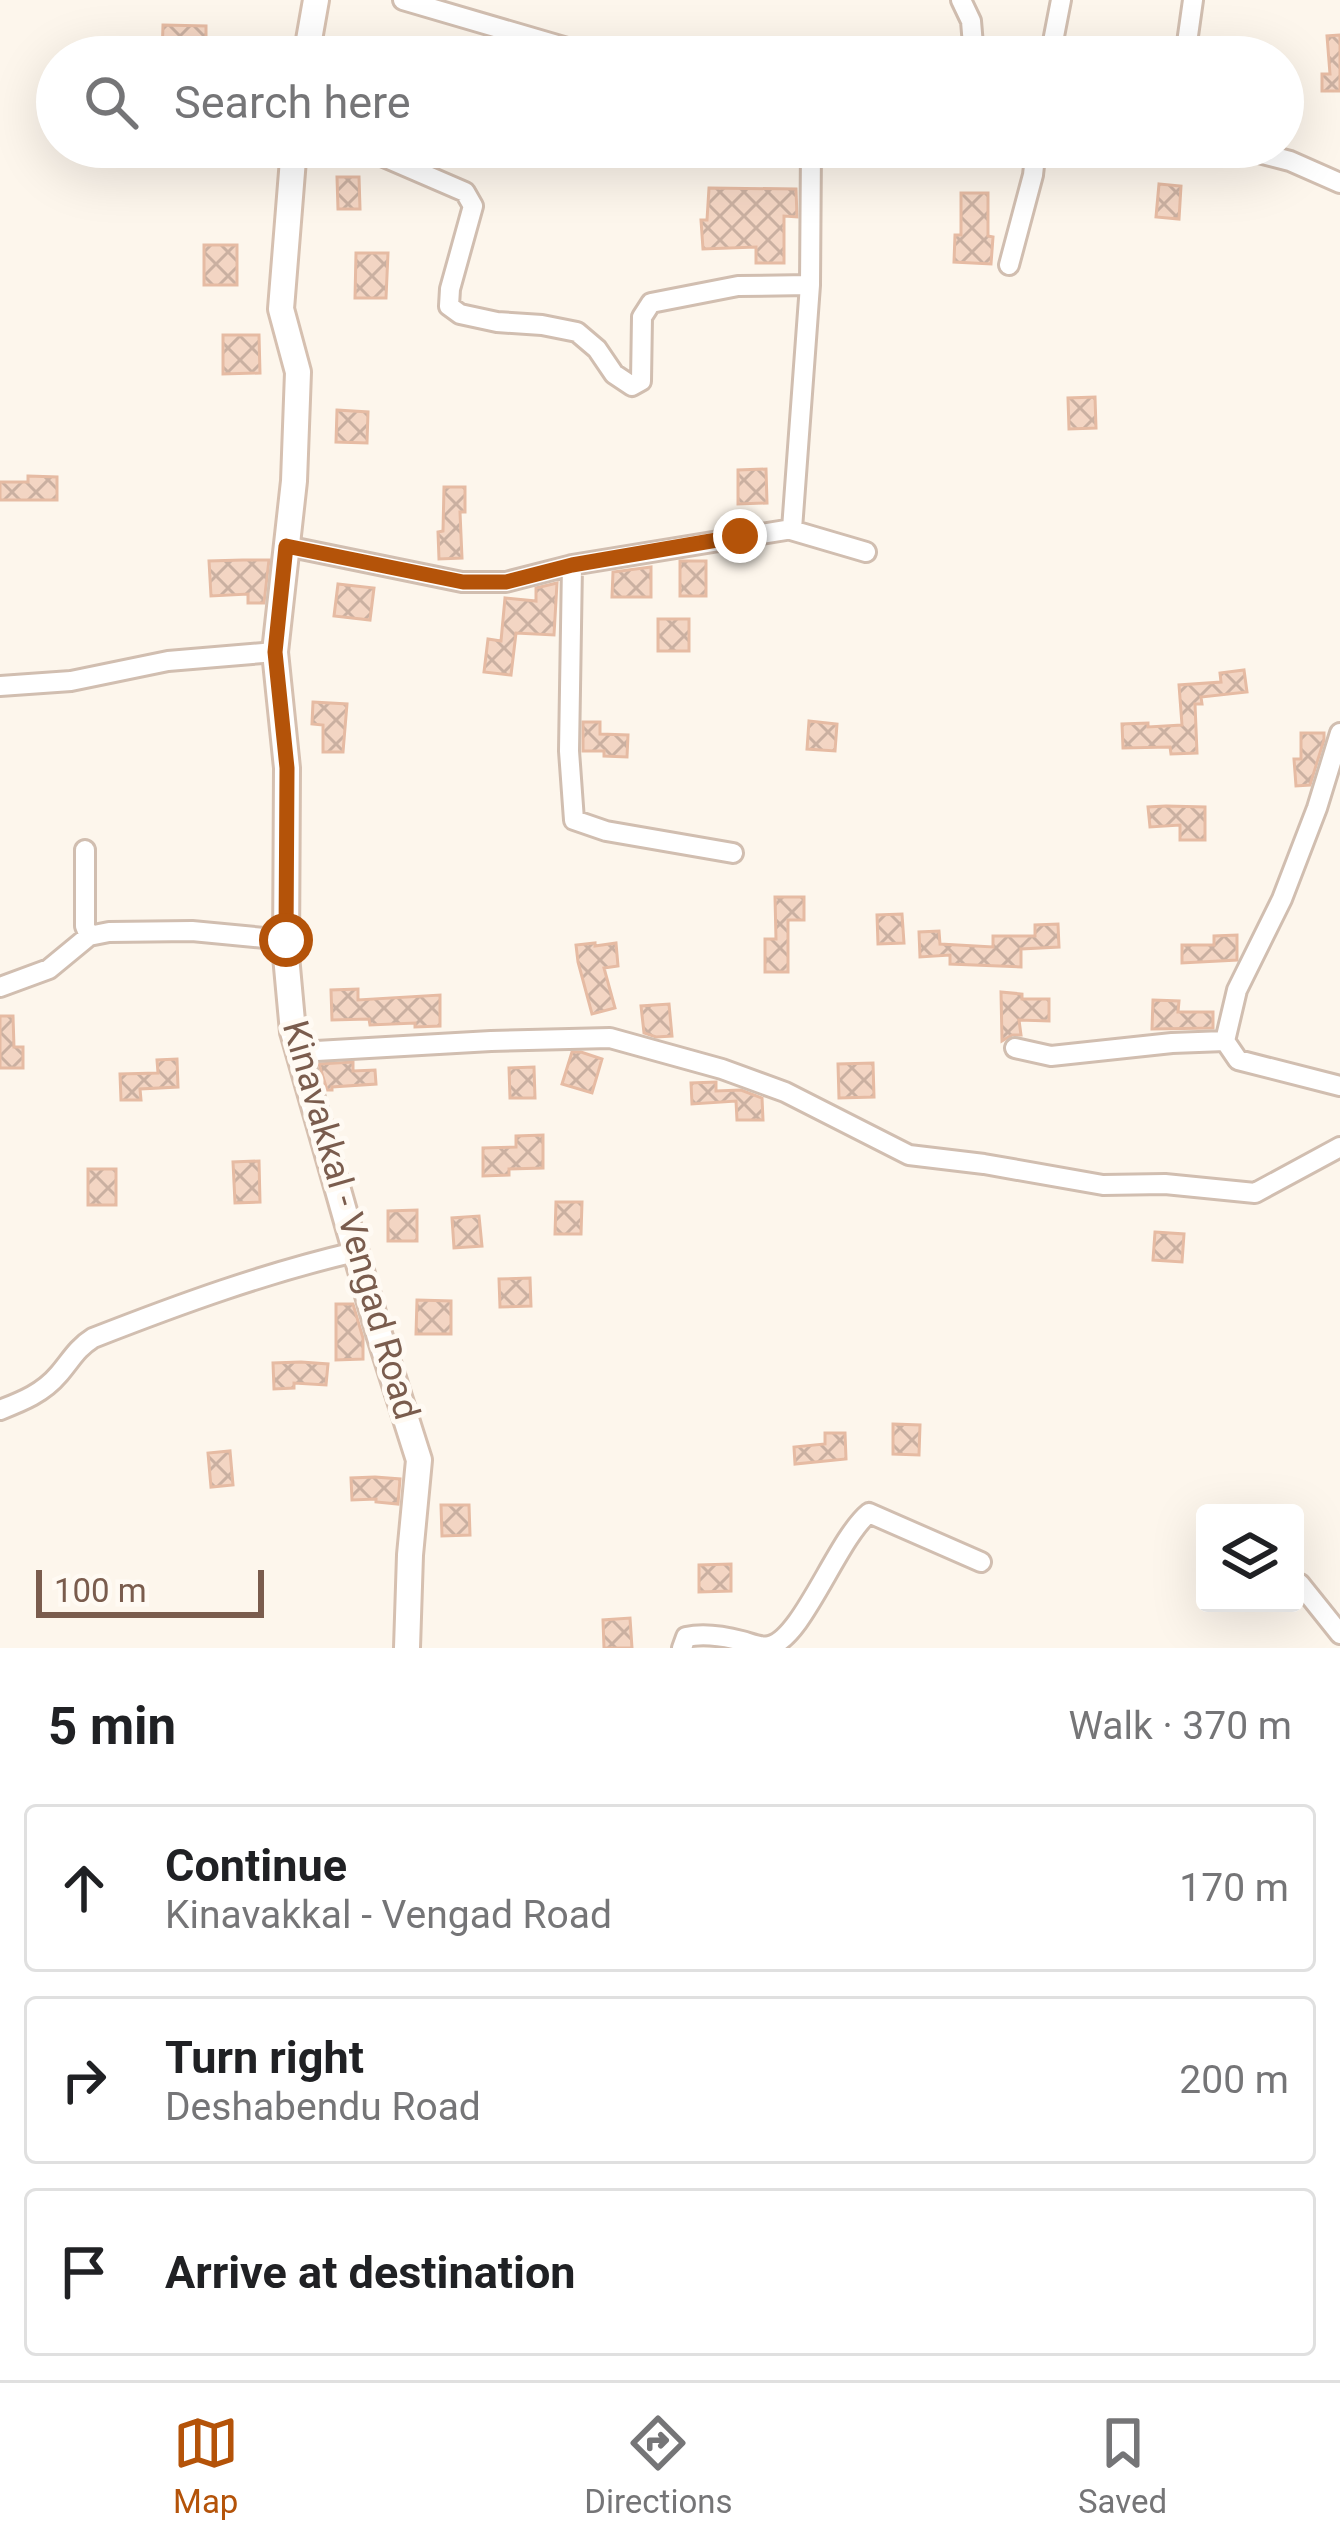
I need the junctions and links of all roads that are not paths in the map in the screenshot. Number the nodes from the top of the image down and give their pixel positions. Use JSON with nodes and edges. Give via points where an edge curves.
{"nodes":[{"id":1,"x":316,"y":0,"type":"edge"},
{"id":2,"x":403,"y":0,"type":"edge"},
{"id":3,"x":961,"y":0,"type":"edge"},
{"id":4,"x":1061,"y":0,"type":"edge"},
{"id":5,"x":1193,"y":0,"type":"edge"},
{"id":6,"x":310,"y":36,"type":"edge"},
{"id":7,"x":526,"y":36,"type":"edge"},
{"id":8,"x":972,"y":36,"type":"edge"},
{"id":9,"x":1054,"y":36,"type":"edge"},
{"id":10,"x":1188,"y":36,"type":"edge"},
{"id":11,"x":1304,"y":167,"type":"edge"},
{"id":12,"x":292,"y":168,"type":"edge"},
{"id":13,"x":409,"y":168,"type":"edge"},
{"id":14,"x":811,"y":168,"type":"edge"},
{"id":15,"x":1034,"y":168,"type":"edge"},
{"id":16,"x":1340,"y":183,"type":"edge"},
{"id":17,"x":1010,"y":265,"type":"dead end"},
{"id":18,"x":811,"y":285,"type":"junction"},
{"id":19,"x":790,"y":530,"type":"junction"},
{"id":20,"x":286,"y":546,"type":"junction"},
{"id":21,"x":866,"y":553,"type":"dead end"},
{"id":22,"x":572,"y":565,"type":"junction"},
{"id":23,"x":275,"y":652,"type":"junction"},
{"id":24,"x":0,"y":686,"type":"edge"},
{"id":25,"x":1340,"y":734,"type":"edge"},
{"id":26,"x":85,"y":850,"type":"dead end"},
{"id":27,"x":733,"y":853,"type":"dead end"},
{"id":28,"x":89,"y":936,"type":"junction"},
{"id":29,"x":286,"y":940,"type":"junction"},
{"id":30,"x":0,"y":987,"type":"edge"},
{"id":31,"x":1225,"y":1041,"type":"junction"},
{"id":32,"x":1015,"y":1048,"type":"dead end"},
{"id":33,"x":299,"y":1052,"type":"junction"},
{"id":34,"x":1340,"y":1086,"type":"edge"},
{"id":35,"x":1340,"y":1147,"type":"edge"},
{"id":36,"x":355,"y":1252,"type":"junction"},
{"id":37,"x":0,"y":1410,"type":"edge"},
{"id":38,"x":981,"y":1562,"type":"dead end"},
{"id":39,"x":1304,"y":1589,"type":"edge"},
{"id":40,"x":1340,"y":1634,"type":"edge"},
{"id":41,"x":777,"y":1646,"type":"edge"},
{"id":42,"x":407,"y":1648,"type":"edge"},
{"id":43,"x":682,"y":1648,"type":"edge"}],
"edges":[{"from":1,"to":6,"type":"main road"},
{"from":2,"to":7,"type":"street"},
{"from":3,"to":8,"type":"street"},
{"from":4,"to":9,"type":"street"},
{"from":5,"to":10,"type":"street"},
{"from":11,"to":16,"type":"street"},
{"from":12,"to":20,"type":"main road","name":"Kinavakkal - Vengad Road","via":[[281,309],[298,372]]},
{"from":13,"to":18,"type":"street","via":[[465,192],[473,206],[449,306],[497,322],[577,332],[632,386],[641,380],[642,316],[651,303],[738,286]]},
{"from":14,"to":18,"type":"street"},
{"from":15,"to":17,"type":"street"},
{"from":18,"to":19,"type":"street"},
{"from":19,"to":21,"type":"street"},
{"from":19,"to":22,"type":"street"},
{"from":20,"to":22,"type":"street","via":[[463,582],[506,582]]},
{"from":20,"to":23,"type":"main road","name":"Kinavakkal - Vengad Road"},
{"from":22,"to":27,"type":"street","via":[[574,820]]},
{"from":23,"to":24,"type":"street"},
{"from":23,"to":29,"type":"main road","name":"Kinavakkal - Vengad Road","via":[[287,768]]},
{"from":25,"to":31,"type":"street","via":[[1282,899],[1237,990]]},
{"from":26,"to":28,"type":"street"},
{"from":28,"to":29,"type":"street","via":[[192,931]]},
{"from":28,"to":30,"type":"street","via":[[50,969]]},
{"from":29,"to":33,"type":"main road","name":"Kinavakkal - Vengad Road"},
{"from":31,"to":32,"type":"street","via":[[1051,1056]]},
{"from":31,"to":34,"type":"street","via":[[1238,1060]]},
{"from":33,"to":35,"type":"street","via":[[610,1038],[785,1093],[909,1155],[1103,1185],[1256,1193]]},
{"from":33,"to":36,"type":"main road","name":"Kinavakkal - Vengad Road"},
{"from":36,"to":37,"type":"street","via":[[286,1268],[93,1338],[41,1391]]},
{"from":36,"to":42,"type":"main road","name":"Kinavakkal - Vengad Road","via":[[419,1460]]},
{"from":38,"to":41,"type":"street","via":[[869,1513]]},
{"from":39,"to":40,"type":"street"},
{"from":41,"to":43,"type":"street","via":[[700,1634],[686,1637]]}]}
